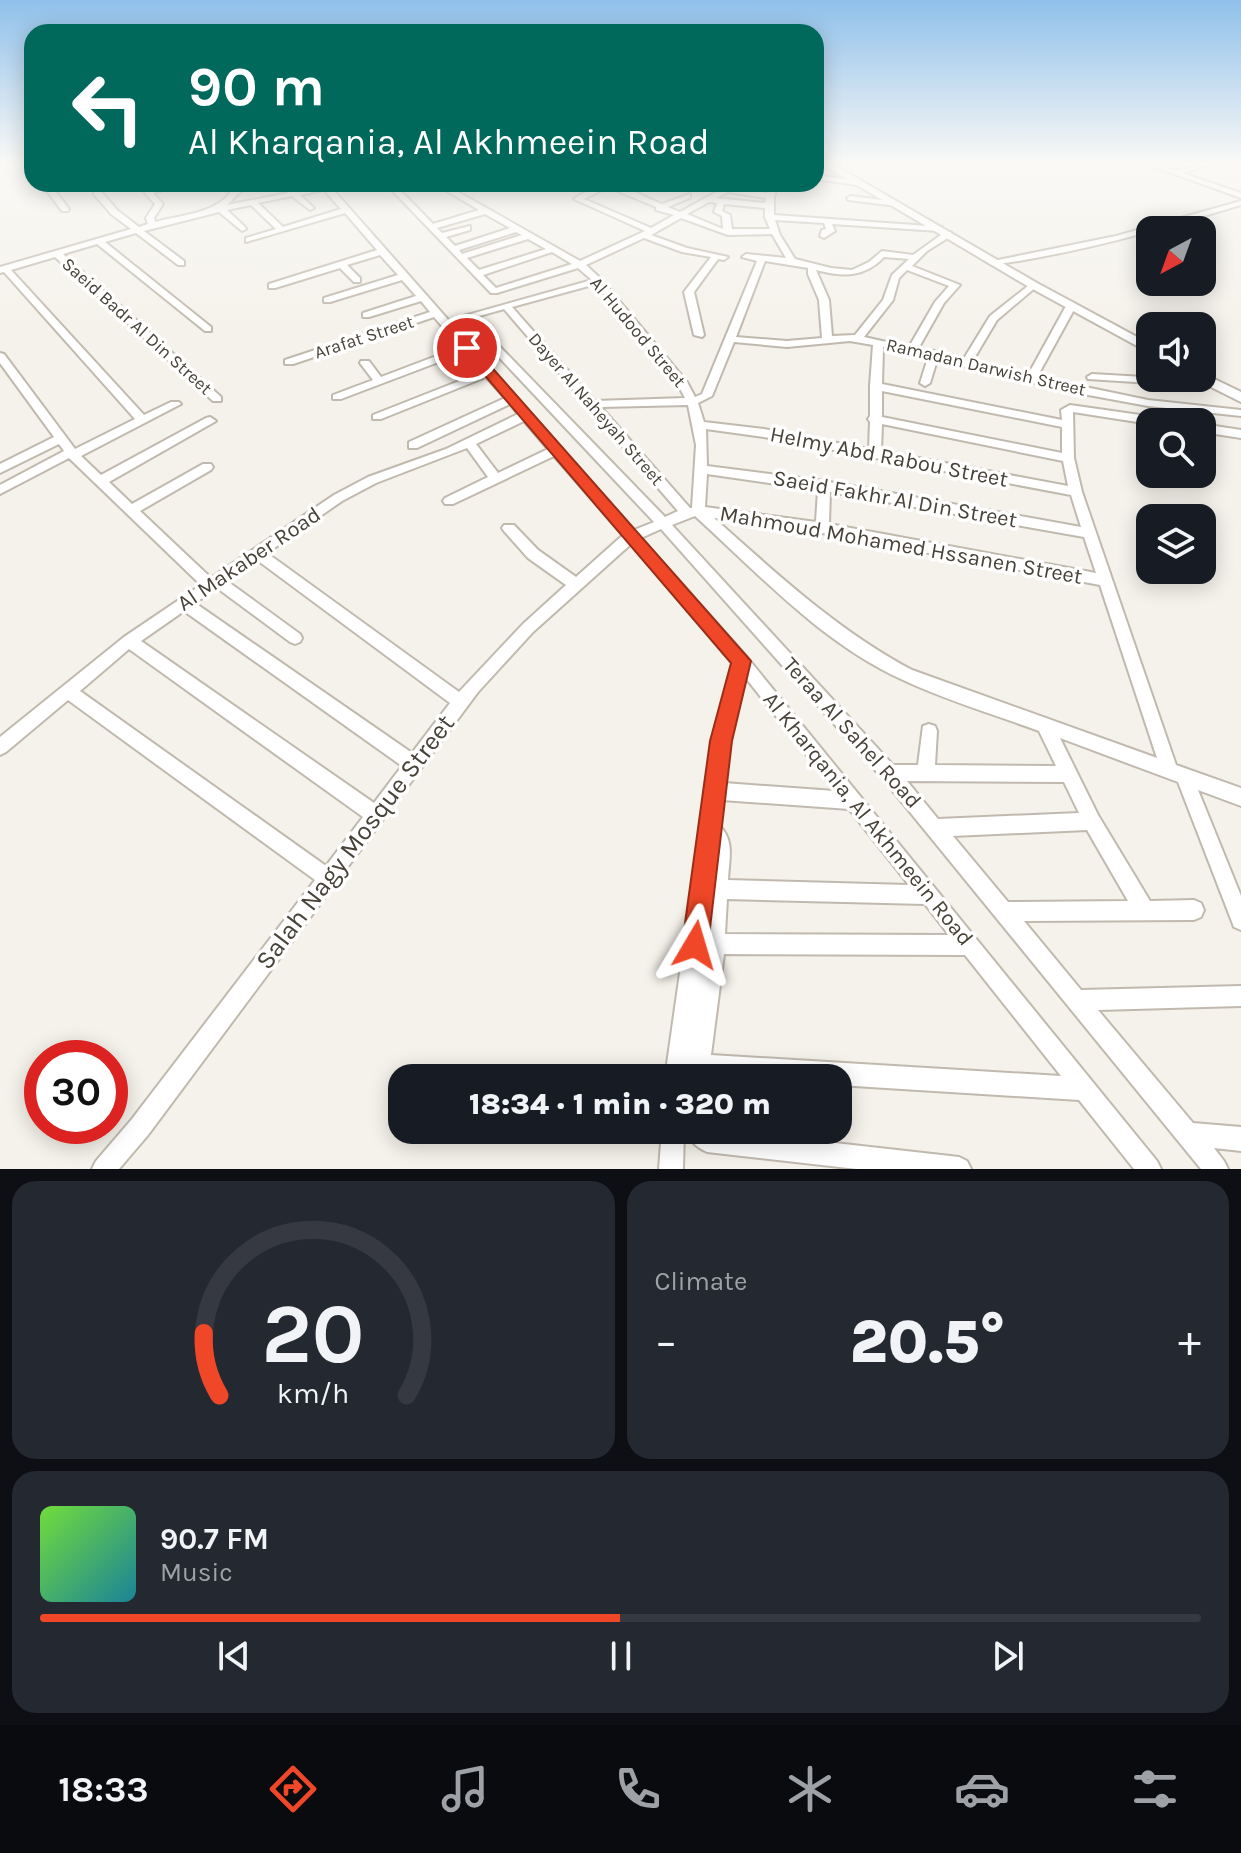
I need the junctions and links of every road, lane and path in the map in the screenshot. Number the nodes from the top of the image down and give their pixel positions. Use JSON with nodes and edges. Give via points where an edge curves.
{"nodes":[{"id":1,"x":120,"y":217,"type":"edge"},
{"id":2,"x":151,"y":217,"type":"edge"},
{"id":3,"x":186,"y":217,"type":"edge"},
{"id":4,"x":229,"y":217,"type":"edge"},
{"id":5,"x":267,"y":217,"type":"edge"},
{"id":6,"x":325,"y":217,"type":"edge"},
{"id":7,"x":353,"y":217,"type":"edge"},
{"id":8,"x":421,"y":217,"type":"edge"},
{"id":9,"x":467,"y":217,"type":"edge"},
{"id":10,"x":496,"y":217,"type":"edge"},
{"id":11,"x":614,"y":217,"type":"edge"},
{"id":12,"x":678,"y":217,"type":"edge"},
{"id":13,"x":681,"y":217,"type":"edge"},
{"id":14,"x":726,"y":217,"type":"edge"},
{"id":15,"x":769,"y":217,"type":"joint"},
{"id":16,"x":919,"y":217,"type":"edge"},
{"id":17,"x":1194,"y":217,"type":"edge"},
{"id":18,"x":832,"y":218,"type":"junction"},
{"id":19,"x":879,"y":224,"type":"junction"},
{"id":20,"x":152,"y":225,"type":"junction"},
{"id":21,"x":431,"y":227,"type":"junction"},
{"id":22,"x":467,"y":228,"type":"dead end"},
{"id":23,"x":137,"y":229,"type":"junction"},
{"id":24,"x":242,"y":229,"type":"dead end"},
{"id":25,"x":518,"y":229,"type":"junction"},
{"id":26,"x":281,"y":230,"type":"junction"},
{"id":27,"x":944,"y":231,"type":"junction"},
{"id":28,"x":774,"y":232,"type":"junction"},
{"id":29,"x":648,"y":233,"type":"junction"},
{"id":30,"x":728,"y":233,"type":"junction"},
{"id":31,"x":440,"y":236,"type":"junction"},
{"id":32,"x":529,"y":236,"type":"junction"},
{"id":33,"x":824,"y":236,"type":"dead end"},
{"id":34,"x":881,"y":238,"type":"dead end"},
{"id":35,"x":249,"y":240,"type":"dead end"},
{"id":36,"x":98,"y":241,"type":"junction"},
{"id":37,"x":452,"y":249,"type":"junction"},
{"id":38,"x":554,"y":249,"type":"junction"},
{"id":39,"x":383,"y":251,"type":"junction"},
{"id":40,"x":56,"y":253,"type":"junction"},
{"id":41,"x":460,"y":257,"type":"junction"},
{"id":42,"x":746,"y":257,"type":"dead end"},
{"id":43,"x":913,"y":257,"type":"junction"},
{"id":44,"x":762,"y":259,"type":"junction"},
{"id":45,"x":792,"y":261,"type":"junction"},
{"id":46,"x":992,"y":262,"type":"junction"},
{"id":47,"x":181,"y":263,"type":"dead end"},
{"id":48,"x":341,"y":264,"type":"junction"},
{"id":49,"x":580,"y":265,"type":"junction"},
{"id":50,"x":812,"y":266,"type":"junction"},
{"id":51,"x":905,"y":266,"type":"junction"},
{"id":52,"x":2,"y":269,"type":"edge"},
{"id":53,"x":477,"y":274,"type":"junction"},
{"id":54,"x":406,"y":276,"type":"junction"},
{"id":55,"x":357,"y":280,"type":"dead end"},
{"id":56,"x":598,"y":281,"type":"junction"},
{"id":57,"x":1033,"y":285,"type":"junction"},
{"id":58,"x":272,"y":286,"type":"dead end"},
{"id":59,"x":424,"y":297,"type":"junction"},
{"id":60,"x":327,"y":300,"type":"dead end"},
{"id":61,"x":506,"y":306,"type":"junction"},
{"id":62,"x":1071,"y":306,"type":"junction"},
{"id":63,"x":366,"y":315,"type":"dead end"},
{"id":64,"x":442,"y":317,"type":"junction"},
{"id":65,"x":466,"y":317,"type":"junction"},
{"id":66,"x":208,"y":329,"type":"dead end"},
{"id":67,"x":699,"y":335,"type":"dead end"},
{"id":68,"x":827,"y":338,"type":"junction"},
{"id":69,"x":858,"y":338,"type":"junction"},
{"id":70,"x":731,"y":339,"type":"junction"},
{"id":71,"x":1136,"y":341,"type":"edge"},
{"id":72,"x":878,"y":342,"type":"junction"},
{"id":73,"x":467,"y":348,"type":"junction"},
{"id":74,"x":913,"y":349,"type":"junction"},
{"id":75,"x":934,"y":354,"type":"junction"},
{"id":76,"x":0,"y":356,"type":"edge"},
{"id":77,"x":289,"y":362,"type":"dead end"},
{"id":78,"x":365,"y":363,"type":"dead end"},
{"id":79,"x":966,"y":363,"type":"junction"},
{"id":80,"x":488,"y":373,"type":"junction"},
{"id":81,"x":1092,"y":377,"type":"dead end"},
{"id":82,"x":1031,"y":379,"type":"junction"},
{"id":83,"x":1136,"y":379,"type":"edge"},
{"id":84,"x":379,"y":381,"type":"junction"},
{"id":85,"x":925,"y":383,"type":"dead end"},
{"id":86,"x":1216,"y":385,"type":"edge"},
{"id":87,"x":875,"y":386,"type":"junction"},
{"id":88,"x":337,"y":397,"type":"dead end"},
{"id":89,"x":1241,"y":398,"type":"edge"},
{"id":90,"x":217,"y":399,"type":"dead end"},
{"id":91,"x":510,"y":400,"type":"junction"},
{"id":92,"x":694,"y":401,"type":"junction"},
{"id":93,"x":175,"y":404,"type":"dead end"},
{"id":94,"x":594,"y":404,"type":"junction"},
{"id":95,"x":1241,"y":413,"type":"edge"},
{"id":96,"x":524,"y":416,"type":"junction"},
{"id":97,"x":377,"y":417,"type":"dead end"},
{"id":98,"x":1136,"y":418,"type":"edge"},
{"id":99,"x":874,"y":419,"type":"junction"},
{"id":100,"x":142,"y":420,"type":"junction"},
{"id":101,"x":210,"y":421,"type":"dead end"},
{"id":102,"x":1065,"y":424,"type":"junction"},
{"id":103,"x":701,"y":425,"type":"junction"},
{"id":104,"x":1216,"y":430,"type":"edge"},
{"id":105,"x":1241,"y":434,"type":"edge"},
{"id":106,"x":60,"y":439,"type":"junction"},
{"id":107,"x":469,"y":443,"type":"junction"},
{"id":108,"x":413,"y":445,"type":"dead end"},
{"id":109,"x":554,"y":451,"type":"junction"},
{"id":110,"x":72,"y":454,"type":"junction"},
{"id":111,"x":875,"y":455,"type":"junction"},
{"id":112,"x":1068,"y":458,"type":"junction"},
{"id":113,"x":207,"y":467,"type":"dead end"},
{"id":114,"x":0,"y":469,"type":"edge"},
{"id":115,"x":701,"y":469,"type":"junction"},
{"id":116,"x":496,"y":479,"type":"junction"},
{"id":117,"x":100,"y":481,"type":"junction"},
{"id":118,"x":824,"y":485,"type":"junction"},
{"id":119,"x":0,"y":490,"type":"edge"},
{"id":120,"x":1076,"y":492,"type":"junction"},
{"id":121,"x":449,"y":501,"type":"dead end"},
{"id":122,"x":131,"y":510,"type":"junction"},
{"id":123,"x":692,"y":512,"type":"junction"},
{"id":124,"x":663,"y":523,"type":"junction"},
{"id":125,"x":509,"y":528,"type":"dead end"},
{"id":126,"x":822,"y":528,"type":"junction"},
{"id":127,"x":1089,"y":533,"type":"junction"},
{"id":128,"x":630,"y":537,"type":"junction"},
{"id":129,"x":258,"y":554,"type":"junction"},
{"id":130,"x":1104,"y":580,"type":"junction"},
{"id":131,"x":214,"y":583,"type":"junction"},
{"id":132,"x":576,"y":585,"type":"junction"},
{"id":133,"x":184,"y":603,"type":"junction"},
{"id":134,"x":295,"y":638,"type":"dead end"},
{"id":135,"x":129,"y":641,"type":"junction"},
{"id":136,"x":741,"y":661,"type":"junction"},
{"id":137,"x":68,"y":691,"type":"junction"},
{"id":138,"x":461,"y":702,"type":"junction"},
{"id":139,"x":1044,"y":724,"type":"junction"},
{"id":140,"x":929,"y":731,"type":"dead end"},
{"id":141,"x":0,"y":747,"type":"edge"},
{"id":142,"x":414,"y":764,"type":"junction"},
{"id":143,"x":1177,"y":772,"type":"junction"},
{"id":144,"x":889,"y":773,"type":"junction"},
{"id":145,"x":926,"y":773,"type":"junction"},
{"id":146,"x":1068,"y":774,"type":"junction"},
{"id":147,"x":715,"y":791,"type":"junction"},
{"id":148,"x":1241,"y":797,"type":"edge"},
{"id":149,"x":854,"y":801,"type":"junction"},
{"id":150,"x":376,"y":815,"type":"junction"},
{"id":151,"x":1092,"y":821,"type":"junction"},
{"id":152,"x":935,"y":828,"type":"junction"},
{"id":153,"x":710,"y":829,"type":"junction"},
{"id":154,"x":327,"y":878,"type":"junction"},
{"id":155,"x":719,"y":889,"type":"junction"},
{"id":156,"x":929,"y":895,"type":"junction"},
{"id":157,"x":1194,"y":910,"type":"dead end"},
{"id":158,"x":1145,"y":911,"type":"junction"},
{"id":159,"x":1005,"y":912,"type":"junction"},
{"id":160,"x":1241,"y":920,"type":"edge"},
{"id":161,"x":715,"y":944,"type":"junction"},
{"id":162,"x":969,"y":945,"type":"junction"},
{"id":163,"x":1241,"y":996,"type":"edge"},
{"id":164,"x":1078,"y":1000,"type":"junction"},
{"id":165,"x":678,"y":1064,"type":"edge"},
{"id":166,"x":700,"y":1064,"type":"edge"},
{"id":167,"x":852,"y":1078,"type":"edge"},
{"id":168,"x":1085,"y":1089,"type":"junction"},
{"id":169,"x":1187,"y":1134,"type":"junction"},
{"id":170,"x":1241,"y":1139,"type":"edge"},
{"id":171,"x":672,"y":1144,"type":"edge"},
{"id":172,"x":742,"y":1144,"type":"edge"},
{"id":173,"x":104,"y":1169,"type":"edge"},
{"id":174,"x":671,"y":1169,"type":"edge"},
{"id":175,"x":959,"y":1169,"type":"edge"},
{"id":176,"x":1149,"y":1169,"type":"edge"},
{"id":177,"x":1216,"y":1169,"type":"edge"}],
"edges":[{"from":1,"to":23,"type":"street"},
{"from":2,"to":20,"type":"street"},
{"from":3,"to":20,"type":"street","name":"Al Kharqania, Al Akhmeein Road"},
{"from":4,"to":24,"type":"street"},
{"from":5,"to":26,"type":"street"},
{"from":6,"to":26,"type":"street"},
{"from":7,"to":39,"type":"street","name":"Al Kharqania, Al Akhmeein Road"},
{"from":8,"to":21,"type":"street"},
{"from":9,"to":21,"type":"street"},
{"from":10,"to":25,"type":"street","name":"Al Hudood Street"},
{"from":11,"to":29,"type":"street"},
{"from":12,"to":29,"type":"street"},
{"from":13,"to":30,"type":"street"},
{"from":14,"to":30,"type":"street"},
{"from":15,"to":18,"type":"street"},
{"from":15,"to":28,"type":"street"},
{"from":16,"to":27,"type":"street"},
{"from":17,"to":46,"type":"street","via":[[1044,256]]},
{"from":18,"to":19,"type":"street"},
{"from":18,"to":33,"type":"street","via":[[831,231]]},
{"from":19,"to":27,"type":"street"},
{"from":19,"to":34,"type":"street"},
{"from":20,"to":23,"type":"street","name":"Al Kharqania, Al Akhmeein Road"},
{"from":21,"to":31,"type":"street"},
{"from":22,"to":31,"type":"street"},
{"from":23,"to":36,"type":"street","name":"Al Kharqania, Al Akhmeein Road"},
{"from":23,"to":47,"type":"street"},
{"from":25,"to":32,"type":"street","name":"Al Hudood Street"},
{"from":25,"to":37,"type":"street"},
{"from":26,"to":35,"type":"street"},
{"from":27,"to":43,"type":"street"},
{"from":27,"to":46,"type":"street"},
{"from":28,"to":30,"type":"street"},
{"from":28,"to":45,"type":"street"},
{"from":29,"to":49,"type":"street"},
{"from":29,"to":67,"type":"street","via":[[685,250],[720,257],[689,292]]},
{"from":31,"to":37,"type":"street"},
{"from":32,"to":38,"type":"street","name":"Al Hudood Street"},
{"from":32,"to":41,"type":"street"},
{"from":36,"to":40,"type":"street","name":"Al Kharqania, Al Akhmeein Road"},
{"from":36,"to":66,"type":"street"},
{"from":37,"to":41,"type":"street"},
{"from":38,"to":49,"type":"street","name":"Al Hudood Street"},
{"from":38,"to":53,"type":"street"},
{"from":39,"to":48,"type":"street"},
{"from":39,"to":54,"type":"street","name":"Al Kharqania, Al Akhmeein Road"},
{"from":40,"to":52,"type":"street","name":"Al Kharqania, Al Akhmeein Road"},
{"from":40,"to":90,"type":"street","name":"Saeid Badr Al Din Street"},
{"from":41,"to":53,"type":"street"},
{"from":42,"to":44,"type":"street"},
{"from":43,"to":50,"type":"street","via":[[882,254],[870,268],[848,273]]},
{"from":43,"to":51,"type":"street"},
{"from":44,"to":45,"type":"street"},
{"from":44,"to":70,"type":"street"},
{"from":45,"to":50,"type":"street"},
{"from":46,"to":57,"type":"street"},
{"from":48,"to":55,"type":"street"},
{"from":48,"to":58,"type":"street"},
{"from":49,"to":53,"type":"street","via":[[492,290]]},
{"from":49,"to":56,"type":"street","name":"Al Hudood Street"},
{"from":50,"to":68,"type":"street","via":[[824,300]]},
{"from":51,"to":69,"type":"street","via":[[895,277],[888,300]]},
{"from":51,"to":74,"type":"street","via":[[955,284]]},
{"from":52,"to":100,"type":"street"},
{"from":54,"to":59,"type":"street","name":"Al Kharqania, Al Akhmeein Road"},
{"from":54,"to":60,"type":"street"},
{"from":56,"to":61,"type":"street","name":"Arafat Street"},
{"from":56,"to":92,"type":"street","name":"Al Hudood Street"},
{"from":57,"to":62,"type":"street"},
{"from":57,"to":79,"type":"street","via":[[993,318]]},
{"from":59,"to":63,"type":"street"},
{"from":59,"to":64,"type":"street","name":"Al Kharqania, Al Akhmeein Road"},
{"from":61,"to":65,"type":"street","name":"Arafat Street"},
{"from":61,"to":94,"type":"street","name":"Dayer Al Naheyah Street"},
{"from":62,"to":71,"type":"street"},
{"from":62,"to":82,"type":"street"},
{"from":64,"to":65,"type":"street","name":"Arafat Street"},
{"from":64,"to":73,"type":"street","name":"Al Kharqania, Al Akhmeein Road"},
{"from":64,"to":77,"type":"street","name":"Arafat Street"},
{"from":65,"to":124,"type":"street","name":"Teraa Al Sahel Road"},
{"from":68,"to":69,"type":"street","name":"Ramadan Darwish Street"},
{"from":68,"to":70,"type":"street","name":"Ramadan Darwish Street","via":[[790,344]]},
{"from":69,"to":72,"type":"street","name":"Ramadan Darwish Street"},
{"from":70,"to":92,"type":"street","via":[[710,394]]},
{"from":72,"to":74,"type":"street","name":"Ramadan Darwish Street"},
{"from":72,"to":87,"type":"street"},
{"from":73,"to":80,"type":"street","name":"Al Kharqania, Al Akhmeein Road"},
{"from":73,"to":84,"type":"street"},
{"from":74,"to":75,"type":"street","name":"Ramadan Darwish Street"},
{"from":75,"to":79,"type":"street","name":"Ramadan Darwish Street"},
{"from":75,"to":85,"type":"street"},
{"from":76,"to":106,"type":"street"},
{"from":78,"to":84,"type":"street"},
{"from":79,"to":82,"type":"street","name":"Ramadan Darwish Street"},
{"from":80,"to":91,"type":"street","name":"Al Kharqania, Al Akhmeein Road"},
{"from":80,"to":97,"type":"street"},
{"from":81,"to":83,"type":"street"},
{"from":82,"to":95,"type":"street","name":"Ramadan Darwish Street","via":[[1148,403]]},
{"from":84,"to":88,"type":"street"},
{"from":86,"to":89,"type":"street"},
{"from":87,"to":99,"type":"street"},
{"from":87,"to":102,"type":"street"},
{"from":91,"to":96,"type":"street","name":"Al Kharqania, Al Akhmeein Road"},
{"from":91,"to":108,"type":"street"},
{"from":92,"to":94,"type":"street"},
{"from":92,"to":103,"type":"street"},
{"from":93,"to":100,"type":"street"},
{"from":94,"to":123,"type":"street","name":"Dayer Al Naheyah Street"},
{"from":96,"to":107,"type":"street","name":"Al Makaber Road"},
{"from":96,"to":109,"type":"street","name":"Al Kharqania, Al Akhmeein Road"},
{"from":98,"to":102,"type":"street","via":[[1070,408]]},
{"from":99,"to":111,"type":"street"},
{"from":99,"to":112,"type":"street"},
{"from":100,"to":110,"type":"street"},
{"from":101,"to":117,"type":"street"},
{"from":102,"to":112,"type":"street"},
{"from":103,"to":111,"type":"street","name":"Helmy Abd Rabou Street"},
{"from":103,"to":115,"type":"street"},
{"from":104,"to":105,"type":"street"},
{"from":106,"to":110,"type":"street"},
{"from":106,"to":114,"type":"street"},
{"from":107,"to":116,"type":"street"},
{"from":107,"to":129,"type":"street","name":"Al Makaber Road","via":[[355,489]]},
{"from":109,"to":116,"type":"street"},
{"from":109,"to":128,"type":"street","name":"Al Kharqania, Al Akhmeein Road"},
{"from":110,"to":117,"type":"street"},
{"from":110,"to":119,"type":"street"},
{"from":111,"to":120,"type":"street","name":"Helmy Abd Rabou Street"},
{"from":112,"to":120,"type":"street"},
{"from":113,"to":122,"type":"street"},
{"from":115,"to":118,"type":"street","name":"Saeid Fakhr Al Din Street"},
{"from":115,"to":123,"type":"street"},
{"from":116,"to":121,"type":"street"},
{"from":117,"to":122,"type":"street"},
{"from":118,"to":126,"type":"street"},
{"from":118,"to":127,"type":"street","name":"Saeid Fakhr Al Din Street"},
{"from":120,"to":127,"type":"street"},
{"from":122,"to":131,"type":"street"},
{"from":123,"to":124,"type":"street","name":"Salah Nagy Mosque Street"},
{"from":123,"to":126,"type":"street","name":"Mahmoud Mohamed Hssanen Street"},
{"from":123,"to":139,"type":"street","name":"Dayer Al Naheyah Street","via":[[873,658]]},
{"from":124,"to":128,"type":"street","name":"Salah Nagy Mosque Street"},
{"from":124,"to":144,"type":"street","name":"Teraa Al Sahel Road"},
{"from":125,"to":132,"type":"street","via":[[533,554]]},
{"from":126,"to":130,"type":"street","name":"Mahmoud Mohamed Hssanen Street"},
{"from":127,"to":130,"type":"street"},
{"from":128,"to":132,"type":"street","name":"Salah Nagy Mosque Street"},
{"from":128,"to":136,"type":"street","name":"Al Kharqania, Al Akhmeein Road"},
{"from":129,"to":131,"type":"street","name":"Al Makaber Road"},
{"from":129,"to":138,"type":"street"},
{"from":130,"to":143,"type":"street"},
{"from":131,"to":133,"type":"street","name":"Al Makaber Road"},
{"from":131,"to":134,"type":"street"},
{"from":132,"to":138,"type":"street","name":"Salah Nagy Mosque Street","via":[[528,628]]},
{"from":133,"to":135,"type":"street","name":"Al Makaber Road"},
{"from":133,"to":142,"type":"street"},
{"from":135,"to":137,"type":"street","name":"Al Makaber Road"},
{"from":135,"to":150,"type":"street"},
{"from":136,"to":147,"type":"street","via":[[727,708]]},
{"from":136,"to":149,"type":"street","name":"Al Kharqania, Al Akhmeein Road"},
{"from":137,"to":141,"type":"street","name":"Al Makaber Road"},
{"from":137,"to":154,"type":"street"},
{"from":138,"to":142,"type":"street","name":"Salah Nagy Mosque Street"},
{"from":139,"to":143,"type":"street","name":"Dayer Al Naheyah Street"},
{"from":139,"to":146,"type":"street"},
{"from":140,"to":145,"type":"street"},
{"from":142,"to":150,"type":"street","name":"Salah Nagy Mosque Street"},
{"from":143,"to":148,"type":"street","name":"Dayer Al Naheyah Street"},
{"from":143,"to":160,"type":"street"},
{"from":144,"to":145,"type":"street"},
{"from":144,"to":152,"type":"street","name":"Teraa Al Sahel Road"},
{"from":145,"to":146,"type":"street"},
{"from":146,"to":151,"type":"street"},
{"from":147,"to":149,"type":"street"},
{"from":147,"to":153,"type":"street"},
{"from":149,"to":156,"type":"street","name":"Al Kharqania, Al Akhmeein Road"},
{"from":150,"to":154,"type":"street","name":"Salah Nagy Mosque Street"},
{"from":151,"to":152,"type":"street"},
{"from":151,"to":158,"type":"street"},
{"from":152,"to":159,"type":"street","name":"Teraa Al Sahel Road"},
{"from":153,"to":155,"type":"street","via":[[721,840]]},
{"from":153,"to":165,"type":"street"},
{"from":154,"to":173,"type":"street","name":"Salah Nagy Mosque Street"},
{"from":155,"to":156,"type":"street"},
{"from":155,"to":161,"type":"street"},
{"from":156,"to":162,"type":"street","name":"Al Kharqania, Al Akhmeein Road"},
{"from":157,"to":158,"type":"street"},
{"from":158,"to":159,"type":"street"},
{"from":159,"to":164,"type":"street","name":"Teraa Al Sahel Road"},
{"from":161,"to":162,"type":"street"},
{"from":161,"to":166,"type":"street"},
{"from":162,"to":168,"type":"street","name":"Al Kharqania, Al Akhmeein Road"},
{"from":163,"to":164,"type":"street"},
{"from":164,"to":169,"type":"street","name":"Teraa Al Sahel Road"},
{"from":167,"to":168,"type":"street"},
{"from":168,"to":176,"type":"street","name":"Al Kharqania, Al Akhmeein Road"},
{"from":169,"to":170,"type":"street"},
{"from":169,"to":177,"type":"street","name":"Teraa Al Sahel Road"},
{"from":171,"to":174,"type":"street"},
{"from":172,"to":175,"type":"street"}]}
